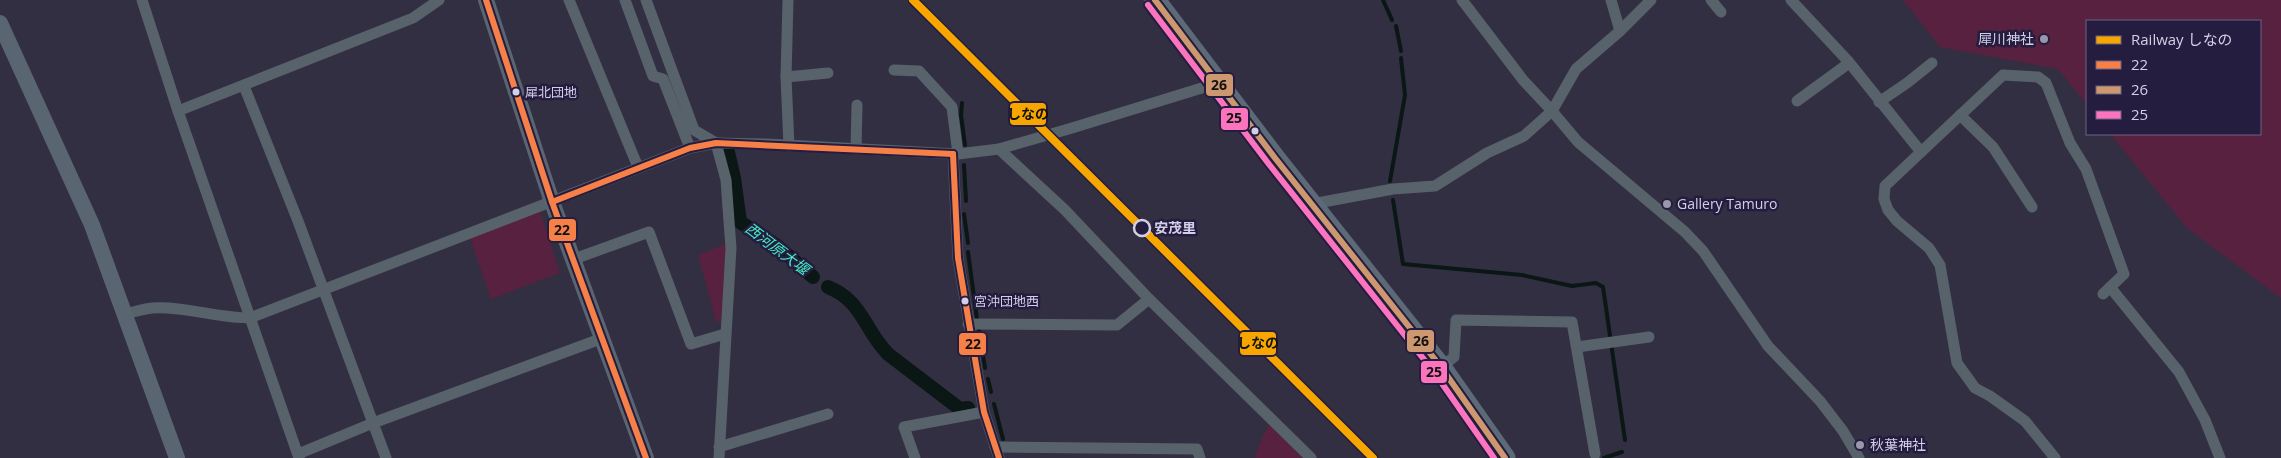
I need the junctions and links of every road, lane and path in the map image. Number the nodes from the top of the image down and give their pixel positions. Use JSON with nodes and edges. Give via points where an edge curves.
{"nodes":[{"id":1,"x":142,"y":0,"type":"edge"},
{"id":2,"x":439,"y":0,"type":"edge"},
{"id":3,"x":486,"y":0,"type":"edge"},
{"id":4,"x":569,"y":0,"type":"edge"},
{"id":5,"x":625,"y":0,"type":"edge"},
{"id":6,"x":646,"y":0,"type":"edge"},
{"id":7,"x":788,"y":0,"type":"edge"},
{"id":8,"x":1155,"y":0,"type":"edge"},
{"id":9,"x":1462,"y":0,"type":"edge"},
{"id":10,"x":1611,"y":0,"type":"edge"},
{"id":11,"x":1651,"y":0,"type":"edge"},
{"id":12,"x":1711,"y":0,"type":"edge"},
{"id":13,"x":1791,"y":0,"type":"edge"},
{"id":14,"x":1721,"y":12,"type":"dead end"},
{"id":15,"x":0,"y":23,"type":"edge"},
{"id":16,"x":1620,"y":31,"type":"junction"},
{"id":17,"x":1849,"y":63,"type":"junction"},
{"id":18,"x":1932,"y":63,"type":"dead end"},
{"id":19,"x":894,"y":70,"type":"dead end"},
{"id":20,"x":828,"y":73,"type":"dead end"},
{"id":21,"x":786,"y":77,"type":"junction"},
{"id":22,"x":1218,"y":83,"type":"junction"},
{"id":23,"x":244,"y":86,"type":"junction"},
{"id":24,"x":1797,"y":100,"type":"dead end"},
{"id":25,"x":1879,"y":102,"type":"junction"},
{"id":26,"x":857,"y":105,"type":"dead end"},
{"id":27,"x":1552,"y":110,"type":"junction"},
{"id":28,"x":178,"y":111,"type":"junction"},
{"id":29,"x":1960,"y":116,"type":"junction"},
{"id":30,"x":716,"y":143,"type":"junction"},
{"id":31,"x":790,"y":146,"type":"junction"},
{"id":32,"x":690,"y":148,"type":"junction"},
{"id":33,"x":998,"y":149,"type":"junction"},
{"id":34,"x":856,"y":150,"type":"junction"},
{"id":35,"x":1920,"y":152,"type":"junction"},
{"id":36,"x":956,"y":154,"type":"junction"},
{"id":37,"x":638,"y":167,"type":"junction"},
{"id":38,"x":552,"y":202,"type":"junction"},
{"id":39,"x":1312,"y":204,"type":"junction"},
{"id":40,"x":2032,"y":208,"type":"dead end"},
{"id":41,"x":574,"y":259,"type":"junction"},
{"id":42,"x":324,"y":290,"type":"junction"},
{"id":43,"x":1149,"y":299,"type":"junction"},
{"id":44,"x":125,"y":314,"type":"junction"},
{"id":45,"x":250,"y":318,"type":"junction"},
{"id":46,"x":968,"y":324,"type":"junction"},
{"id":47,"x":725,"y":334,"type":"junction"},
{"id":48,"x":1649,"y":337,"type":"dead end"},
{"id":49,"x":603,"y":338,"type":"junction"},
{"id":50,"x":1577,"y":347,"type":"junction"},
{"id":51,"x":1441,"y":367,"type":"junction"},
{"id":52,"x":984,"y":412,"type":"junction"},
{"id":53,"x":828,"y":414,"type":"dead end"},
{"id":54,"x":373,"y":424,"type":"junction"},
{"id":55,"x":995,"y":447,"type":"junction"},
{"id":56,"x":719,"y":452,"type":"edge"},
{"id":57,"x":1595,"y":454,"type":"dead end"},
{"id":58,"x":299,"y":456,"type":"edge"},
{"id":59,"x":177,"y":458,"type":"edge"},
{"id":60,"x":386,"y":458,"type":"edge"},
{"id":61,"x":646,"y":458,"type":"edge"},
{"id":62,"x":914,"y":458,"type":"edge"},
{"id":63,"x":999,"y":458,"type":"edge"},
{"id":64,"x":1200,"y":458,"type":"edge"},
{"id":65,"x":1311,"y":458,"type":"edge"},
{"id":66,"x":1505,"y":458,"type":"edge"},
{"id":67,"x":1859,"y":458,"type":"edge"},
{"id":68,"x":2055,"y":458,"type":"edge"},
{"id":69,"x":2220,"y":458,"type":"edge"}],
"edges":[{"from":1,"to":28,"type":"street"},
{"from":2,"to":23,"type":"street","via":[[413,18]]},
{"from":3,"to":38,"type":"street"},
{"from":4,"to":37,"type":"street"},
{"from":5,"to":32,"type":"street","via":[[654,76],[663,79]]},
{"from":6,"to":30,"type":"street","via":[[694,130]]},
{"from":7,"to":21,"type":"street"},
{"from":8,"to":22,"type":"highway"},
{"from":9,"to":27,"type":"street","via":[[1522,80]]},
{"from":10,"to":16,"type":"street"},
{"from":11,"to":16,"type":"street"},
{"from":12,"to":14,"type":"street"},
{"from":13,"to":17,"type":"street"},
{"from":15,"to":44,"type":"street","via":[[92,225]]},
{"from":16,"to":27,"type":"street","via":[[1576,69]]},
{"from":17,"to":24,"type":"street"},
{"from":17,"to":25,"type":"street"},
{"from":18,"to":25,"type":"street"},
{"from":19,"to":36,"type":"street","via":[[919,71],[952,107]]},
{"from":20,"to":21,"type":"street"},
{"from":21,"to":31,"type":"street"},
{"from":22,"to":33,"type":"street"},
{"from":22,"to":39,"type":"highway"},
{"from":23,"to":28,"type":"street"},
{"from":23,"to":42,"type":"street"},
{"from":25,"to":35,"type":"street"},
{"from":26,"to":34,"type":"street"},
{"from":27,"to":39,"type":"street","via":[[1524,136],[1487,153],[1435,186],[1394,189]]},
{"from":27,"to":67,"type":"street","via":[[1578,142],[1703,251],[1768,346],[1820,401]]},
{"from":28,"to":45,"type":"street"},
{"from":29,"to":35,"type":"street"},
{"from":29,"to":40,"type":"street","via":[[1993,148]]},
{"from":29,"to":69,"type":"street","via":[[2004,76],[2038,77],[2046,83],[2070,143],[2086,169],[2124,274],[2106,290],[2179,372],[2205,420]]},
{"from":30,"to":31,"type":"street"},
{"from":30,"to":32,"type":"street"},
{"from":30,"to":47,"type":"street","via":[[726,180],[731,248]]},
{"from":31,"to":34,"type":"street"},
{"from":32,"to":37,"type":"street"},
{"from":33,"to":36,"type":"street"},
{"from":33,"to":43,"type":"street","via":[[1065,210]]},
{"from":34,"to":36,"type":"street"},
{"from":35,"to":68,"type":"street","via":[[1884,186],[1888,210],[1897,222],[1929,248],[1940,265],[1957,363],[1975,388],[2025,421]]},
{"from":36,"to":46,"type":"street","via":[[958,258]]},
{"from":37,"to":38,"type":"street"},
{"from":38,"to":41,"type":"street"},
{"from":38,"to":42,"type":"street"},
{"from":39,"to":51,"type":"highway"},
{"from":41,"to":47,"type":"street","via":[[649,232],[691,344]]},
{"from":41,"to":49,"type":"street"},
{"from":42,"to":45,"type":"street"},
{"from":42,"to":54,"type":"street"},
{"from":43,"to":46,"type":"street","via":[[1117,325]]},
{"from":43,"to":65,"type":"street"},
{"from":44,"to":45,"type":"street","via":[[151,308]]},
{"from":44,"to":59,"type":"street"},
{"from":45,"to":58,"type":"street"},
{"from":46,"to":52,"type":"street"},
{"from":47,"to":56,"type":"street"},
{"from":48,"to":50,"type":"street"},
{"from":49,"to":54,"type":"street"},
{"from":49,"to":61,"type":"street"},
{"from":50,"to":51,"type":"street","via":[[1572,322],[1456,320],[1454,357]]},
{"from":50,"to":57,"type":"street"},
{"from":51,"to":66,"type":"highway"},
{"from":52,"to":55,"type":"street"},
{"from":52,"to":62,"type":"street","via":[[904,427]]},
{"from":53,"to":56,"type":"street"},
{"from":54,"to":58,"type":"street"},
{"from":54,"to":60,"type":"street"},
{"from":55,"to":63,"type":"street"},
{"from":55,"to":64,"type":"street","via":[[1197,449]]}]}
